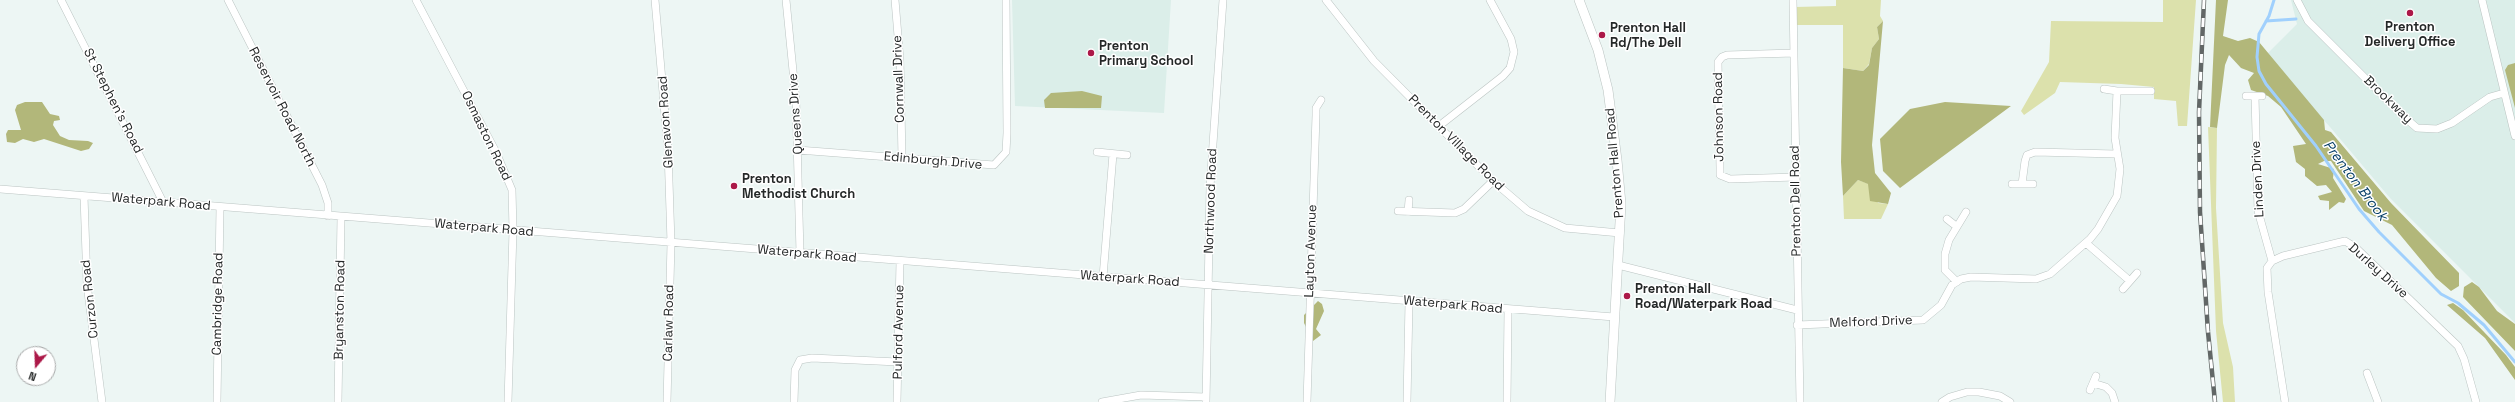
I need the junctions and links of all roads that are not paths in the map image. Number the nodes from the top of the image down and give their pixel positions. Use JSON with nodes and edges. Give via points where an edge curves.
{"nodes":[{"id":1,"x":61,"y":0,"type":"edge"},
{"id":2,"x":228,"y":0,"type":"edge"},
{"id":3,"x":416,"y":0,"type":"edge"},
{"id":4,"x":655,"y":0,"type":"edge"},
{"id":5,"x":786,"y":0,"type":"edge"},
{"id":6,"x":895,"y":0,"type":"edge"},
{"id":7,"x":1006,"y":0,"type":"edge"},
{"id":8,"x":1223,"y":0,"type":"edge"},
{"id":9,"x":1326,"y":0,"type":"edge"},
{"id":10,"x":1490,"y":0,"type":"edge"},
{"id":11,"x":1579,"y":0,"type":"edge"},
{"id":12,"x":1793,"y":0,"type":"edge"},
{"id":13,"x":2298,"y":0,"type":"edge"},
{"id":14,"x":2482,"y":0,"type":"edge"},
{"id":15,"x":1794,"y":53,"type":"junction"},
{"id":16,"x":2104,"y":89,"type":"dead end"},
{"id":17,"x":2117,"y":91,"type":"junction"},
{"id":18,"x":2151,"y":91,"type":"dead end"},
{"id":19,"x":2504,"y":93,"type":"junction"},
{"id":20,"x":2246,"y":96,"type":"dead end"},
{"id":21,"x":1320,"y":100,"type":"dead end"},
{"id":22,"x":1439,"y":126,"type":"junction"},
{"id":23,"x":2515,"y":136,"type":"edge"},
{"id":24,"x":798,"y":150,"type":"junction"},
{"id":25,"x":1097,"y":152,"type":"dead end"},
{"id":26,"x":1113,"y":154,"type":"junction"},
{"id":27,"x":2116,"y":154,"type":"junction"},
{"id":28,"x":1127,"y":155,"type":"dead end"},
{"id":29,"x":902,"y":158,"type":"junction"},
{"id":30,"x":1796,"y":177,"type":"junction"},
{"id":31,"x":1493,"y":181,"type":"junction"},
{"id":32,"x":2012,"y":184,"type":"dead end"},
{"id":33,"x":2022,"y":184,"type":"junction"},
{"id":34,"x":2033,"y":184,"type":"dead end"},
{"id":35,"x":0,"y":189,"type":"edge"},
{"id":36,"x":84,"y":196,"type":"junction"},
{"id":37,"x":1409,"y":200,"type":"dead end"},
{"id":38,"x":163,"y":202,"type":"junction"},
{"id":39,"x":220,"y":207,"type":"junction"},
{"id":40,"x":1398,"y":211,"type":"dead end"},
{"id":41,"x":1408,"y":212,"type":"junction"},
{"id":42,"x":1966,"y":212,"type":"dead end"},
{"id":43,"x":328,"y":216,"type":"junction"},
{"id":44,"x":341,"y":217,"type":"junction"},
{"id":45,"x":1947,"y":219,"type":"dead end"},
{"id":46,"x":1956,"y":226,"type":"junction"},
{"id":47,"x":513,"y":230,"type":"junction"},
{"id":48,"x":1620,"y":233,"type":"junction"},
{"id":49,"x":2086,"y":243,"type":"junction"},
{"id":50,"x":671,"y":244,"type":"junction"},
{"id":51,"x":800,"y":253,"type":"junction"},
{"id":52,"x":900,"y":261,"type":"junction"},
{"id":53,"x":2272,"y":261,"type":"junction"},
{"id":54,"x":1618,"y":265,"type":"junction"},
{"id":55,"x":2137,"y":273,"type":"dead end"},
{"id":56,"x":1103,"y":277,"type":"junction"},
{"id":57,"x":2130,"y":281,"type":"junction"},
{"id":58,"x":1957,"y":282,"type":"junction"},
{"id":59,"x":1208,"y":285,"type":"junction"},
{"id":60,"x":2123,"y":289,"type":"dead end"},
{"id":61,"x":1309,"y":293,"type":"junction"},
{"id":62,"x":1410,"y":302,"type":"junction"},
{"id":63,"x":1508,"y":310,"type":"junction"},
{"id":64,"x":1797,"y":310,"type":"junction"},
{"id":65,"x":1614,"y":317,"type":"junction"},
{"id":66,"x":1797,"y":325,"type":"junction"},
{"id":67,"x":898,"y":362,"type":"junction"},
{"id":68,"x":2367,"y":373,"type":"dead end"},
{"id":69,"x":2090,"y":390,"type":"dead end"},
{"id":70,"x":1206,"y":399,"type":"edge"},
{"id":71,"x":102,"y":402,"type":"edge"},
{"id":72,"x":218,"y":402,"type":"edge"},
{"id":73,"x":338,"y":402,"type":"edge"},
{"id":74,"x":508,"y":402,"type":"edge"},
{"id":75,"x":667,"y":402,"type":"edge"},
{"id":76,"x":794,"y":402,"type":"edge"},
{"id":77,"x":897,"y":402,"type":"edge"},
{"id":78,"x":1102,"y":402,"type":"edge"},
{"id":79,"x":1307,"y":402,"type":"edge"},
{"id":80,"x":1407,"y":402,"type":"edge"},
{"id":81,"x":1507,"y":402,"type":"edge"},
{"id":82,"x":1610,"y":402,"type":"edge"},
{"id":83,"x":1800,"y":402,"type":"edge"},
{"id":84,"x":1942,"y":402,"type":"edge"},
{"id":85,"x":2010,"y":402,"type":"edge"},
{"id":86,"x":2115,"y":402,"type":"edge"},
{"id":87,"x":2285,"y":402,"type":"edge"},
{"id":88,"x":2378,"y":402,"type":"edge"},
{"id":89,"x":2476,"y":402,"type":"edge"}],
"edges":[{"from":1,"to":38,"type":"street","name":"St Stephen's Road"},
{"from":2,"to":43,"type":"street","name":"Reservoir Road North","via":[[322,185],[328,203]]},
{"from":3,"to":47,"type":"street","name":"Osmaston Road","via":[[496,152],[512,190]]},
{"from":4,"to":50,"type":"street","name":"Glenavon Road","via":[[668,150]]},
{"from":5,"to":24,"type":"street","name":"Queens Drive"},
{"from":6,"to":29,"type":"street","name":"Cornwall Drive","via":[[900,60]]},
{"from":7,"to":29,"type":"street","name":"Edinburgh Drive","via":[[1006,152],[994,165]]},
{"from":8,"to":59,"type":"street","name":"Northwood Road","via":[[1210,187]]},
{"from":9,"to":22,"type":"street","name":"Prenton Village Road","via":[[1374,61]]},
{"from":10,"to":22,"type":"street","via":[[1511,40],[1514,52],[1510,68],[1504,76]]},
{"from":11,"to":48,"type":"street","name":"Prenton Hall Road","via":[[1598,50],[1613,117],[1621,204]]},
{"from":12,"to":15,"type":"street","name":"Prenton Dell Road"},
{"from":13,"to":19,"type":"street","name":"Brookway","via":[[2308,21],[2417,128],[2437,129],[2452,123],[2490,97]]},
{"from":14,"to":19,"type":"street"},
{"from":15,"to":30,"type":"street","name":"Prenton Dell Road"},
{"from":15,"to":30,"type":"street","name":"Johnson Road","via":[[1727,55],[1718,62],[1720,174],[1730,179]]},
{"from":16,"to":17,"type":"street"},
{"from":17,"to":18,"type":"street"},
{"from":17,"to":27,"type":"street"},
{"from":19,"to":23,"type":"street"},
{"from":20,"to":53,"type":"street","name":"Linden Drive","via":[[2258,96],[2258,211]]},
{"from":21,"to":61,"type":"street","name":"Layton Avenue","via":[[1316,114]]},
{"from":22,"to":31,"type":"street","name":"Prenton Village Road"},
{"from":24,"to":29,"type":"street","name":"Edinburgh Drive"},
{"from":24,"to":51,"type":"street","name":"Queens Drive"},
{"from":25,"to":26,"type":"street"},
{"from":26,"to":28,"type":"street"},
{"from":26,"to":56,"type":"street"},
{"from":27,"to":33,"type":"street","via":[[2036,152],[2027,155],[2024,161]]},
{"from":27,"to":49,"type":"street","via":[[2120,169],[2117,196],[2098,229]]},
{"from":30,"to":64,"type":"street","name":"Prenton Dell Road"},
{"from":31,"to":41,"type":"street","via":[[1455,213]]},
{"from":31,"to":48,"type":"street","name":"Prenton Village Road","via":[[1528,212],[1565,228]]},
{"from":32,"to":33,"type":"street"},
{"from":33,"to":34,"type":"street"},
{"from":35,"to":36,"type":"street","name":"Waterpark Road"},
{"from":36,"to":38,"type":"street","name":"Waterpark Road"},
{"from":36,"to":71,"type":"street","name":"Curzon Road","via":[[87,284]]},
{"from":37,"to":41,"type":"street"},
{"from":38,"to":39,"type":"street","name":"Waterpark Road"},
{"from":39,"to":43,"type":"street","name":"Waterpark Road"},
{"from":39,"to":72,"type":"street","name":"Cambridge Road"},
{"from":40,"to":41,"type":"street"},
{"from":42,"to":46,"type":"street"},
{"from":43,"to":44,"type":"street","name":"Waterpark Road"},
{"from":44,"to":47,"type":"street","name":"Waterpark Road"},
{"from":44,"to":73,"type":"street","name":"Bryanston Road"},
{"from":45,"to":46,"type":"street"},
{"from":46,"to":58,"type":"street","via":[[1945,254],[1945,270]]},
{"from":47,"to":50,"type":"street","name":"Waterpark Road"},
{"from":47,"to":74,"type":"street","name":"Osmaston Road"},
{"from":48,"to":54,"type":"street","name":"Prenton Hall Road"},
{"from":49,"to":57,"type":"street"},
{"from":49,"to":58,"type":"street","via":[[2050,274],[2036,279],[1971,277]]},
{"from":50,"to":51,"type":"street","name":"Waterpark Road"},
{"from":50,"to":75,"type":"street","name":"Carlaw Road"},
{"from":51,"to":52,"type":"street","name":"Waterpark Road"},
{"from":52,"to":56,"type":"street","name":"Waterpark Road"},
{"from":52,"to":67,"type":"street","name":"Pulford Avenue"},
{"from":53,"to":87,"type":"street","via":[[2267,268],[2266,276]]},
{"from":53,"to":89,"type":"street","name":"Durley Drive","via":[[2336,242],[2345,241],[2355,247],[2458,346]]},
{"from":54,"to":64,"type":"street"},
{"from":54,"to":65,"type":"street","name":"Prenton Hall Road"},
{"from":55,"to":57,"type":"street"},
{"from":56,"to":59,"type":"street","name":"Waterpark Road"},
{"from":57,"to":60,"type":"street"},
{"from":58,"to":66,"type":"street","name":"Melford Drive","via":[[1952,285],[1941,305],[1924,320]]},
{"from":59,"to":61,"type":"street","name":"Waterpark Road"},
{"from":59,"to":70,"type":"street","name":"Northwood Road"},
{"from":61,"to":62,"type":"street","name":"Waterpark Road"},
{"from":61,"to":79,"type":"street","name":"Layton Avenue"},
{"from":62,"to":63,"type":"street","name":"Waterpark Road"},
{"from":62,"to":80,"type":"street"},
{"from":63,"to":65,"type":"street","name":"Waterpark Road"},
{"from":63,"to":81,"type":"street"},
{"from":64,"to":66,"type":"street","name":"Prenton Dell Road"},
{"from":65,"to":82,"type":"street","name":"Prenton Hall Road"},
{"from":66,"to":83,"type":"street","name":"Prenton Dell Road"},
{"from":67,"to":76,"type":"street","via":[[812,358],[800,360],[796,364]]},
{"from":67,"to":77,"type":"street","name":"Pulford Avenue"},
{"from":68,"to":88,"type":"street"},
{"from":69,"to":86,"type":"street","via":[[2094,379],[2112,393]]},
{"from":70,"to":78,"type":"street","via":[[1141,395]]},
{"from":84,"to":85,"type":"street","via":[[1966,392],[1991,394]]}]}
